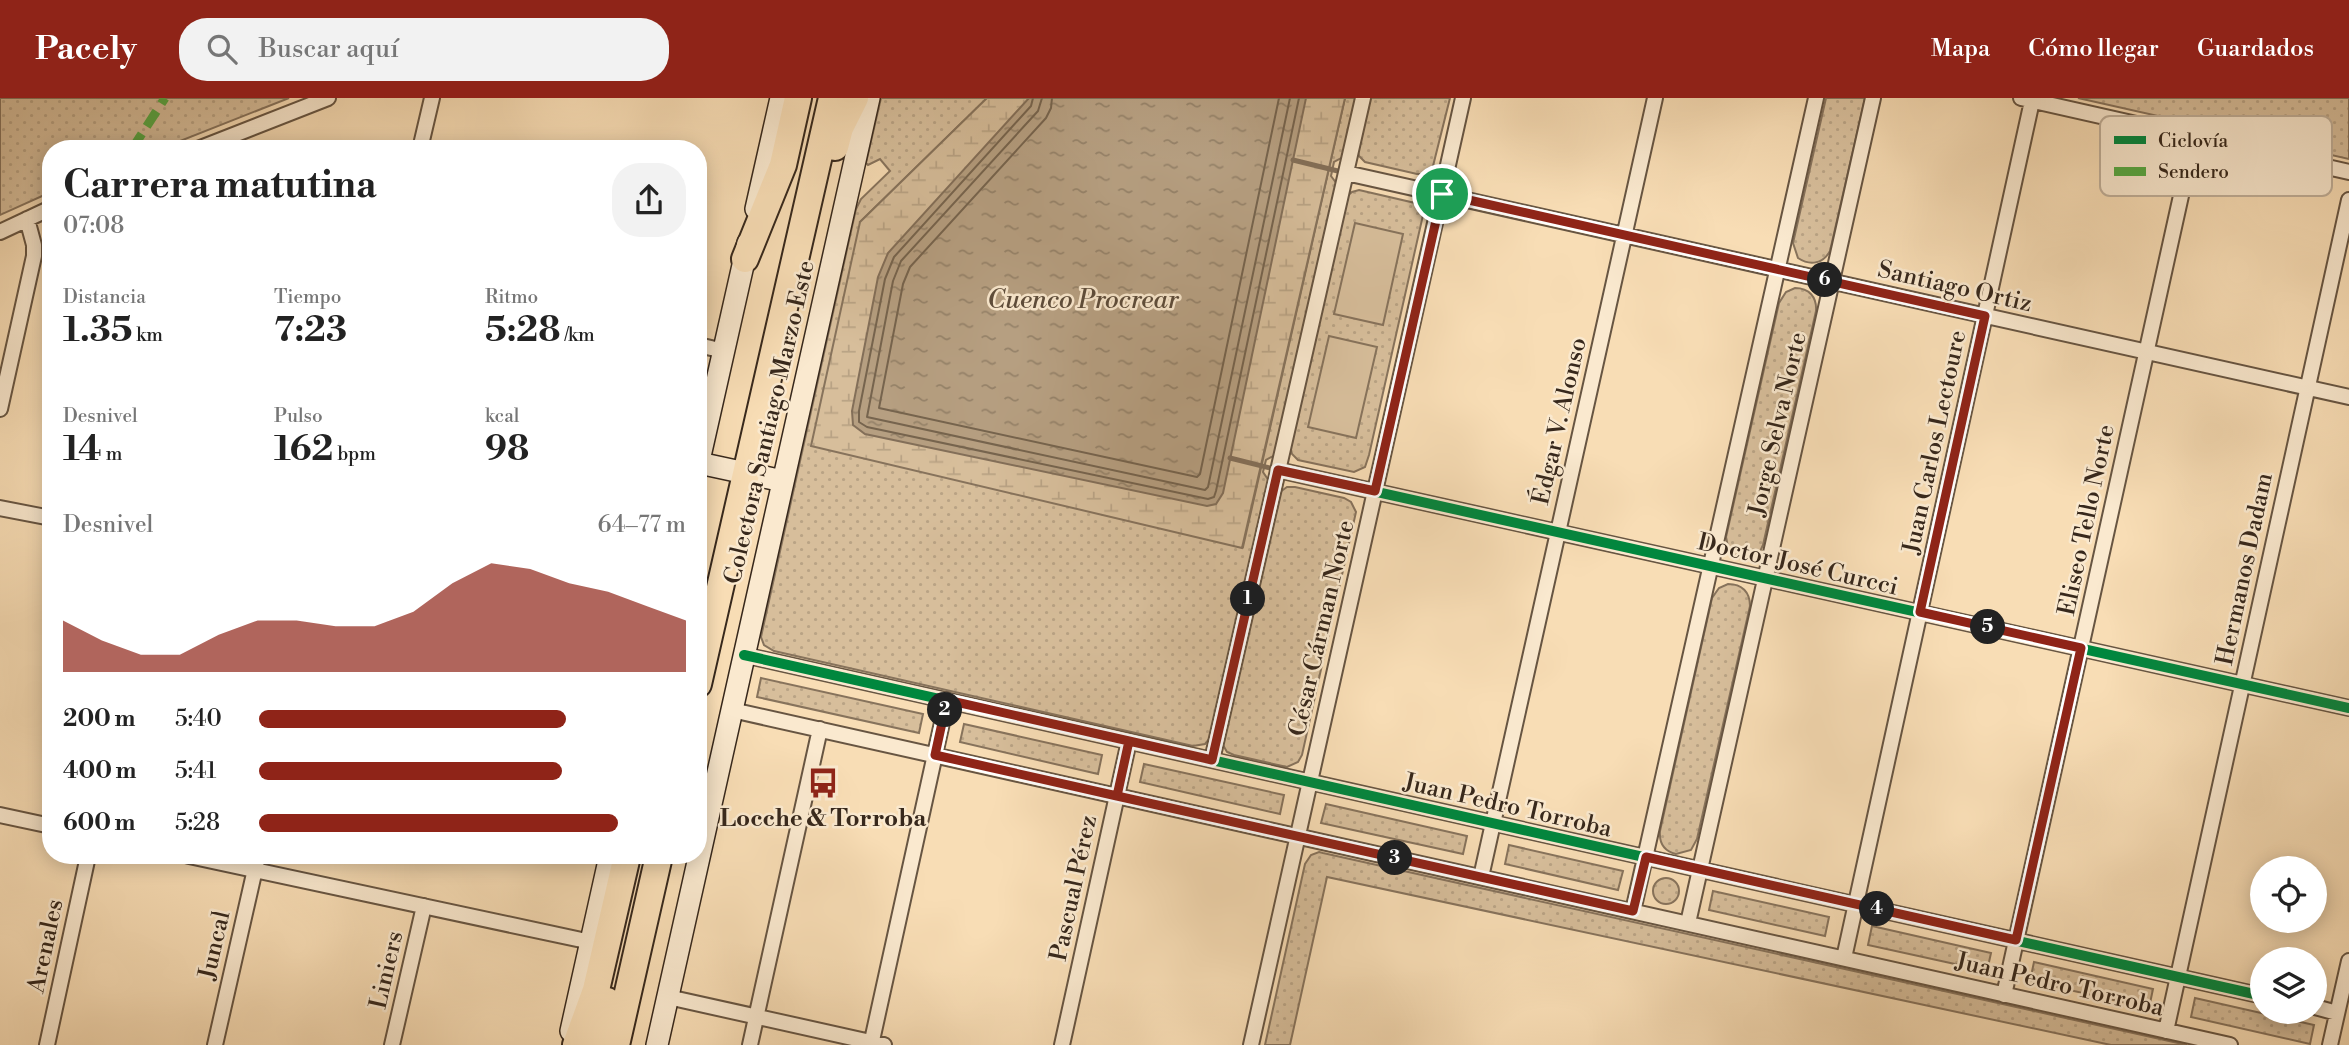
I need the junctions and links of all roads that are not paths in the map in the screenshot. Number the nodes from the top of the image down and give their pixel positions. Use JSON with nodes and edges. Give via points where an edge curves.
{"nodes":[{"id":1,"x":328,"y":98,"type":"edge"},
{"id":2,"x":432,"y":98,"type":"edge"},
{"id":3,"x":781,"y":98,"type":"edge"},
{"id":4,"x":798,"y":98,"type":"edge"},
{"id":5,"x":814,"y":98,"type":"edge"},
{"id":6,"x":832,"y":98,"type":"edge"},
{"id":7,"x":855,"y":98,"type":"edge"},
{"id":8,"x":869,"y":98,"type":"edge"},
{"id":9,"x":1363,"y":98,"type":"edge"},
{"id":10,"x":1463,"y":98,"type":"edge"},
{"id":11,"x":1655,"y":98,"type":"edge"},
{"id":12,"x":1816,"y":98,"type":"edge"},
{"id":13,"x":1873,"y":98,"type":"edge"},
{"id":14,"x":2027,"y":99,"type":"edge"},
{"id":15,"x":2102,"y":116,"type":"edge"},
{"id":16,"x":221,"y":140,"type":"edge"},
{"id":17,"x":422,"y":140,"type":"edge"},
{"id":18,"x":1346,"y":173,"type":"junction"},
{"id":19,"x":1442,"y":194,"type":"junction"},
{"id":20,"x":2181,"y":196,"type":"edge"},
{"id":21,"x":2349,"y":200,"type":"edge"},
{"id":22,"x":42,"y":212,"type":"edge"},
{"id":23,"x":27,"y":219,"type":"junction"},
{"id":24,"x":0,"y":232,"type":"edge"},
{"id":25,"x":1624,"y":235,"type":"junction"},
{"id":26,"x":745,"y":259,"type":"junction"},
{"id":27,"x":1778,"y":270,"type":"junction"},
{"id":28,"x":1832,"y":282,"type":"junction"},
{"id":29,"x":1985,"y":316,"type":"junction"},
{"id":30,"x":707,"y":347,"type":"edge"},
{"id":31,"x":724,"y":351,"type":"junction"},
{"id":32,"x":2146,"y":352,"type":"junction"},
{"id":33,"x":766,"y":387,"type":"junction"},
{"id":34,"x":2308,"y":388,"type":"junction"},
{"id":35,"x":2349,"y":397,"type":"edge"},
{"id":36,"x":0,"y":409,"type":"edge"},
{"id":37,"x":707,"y":425,"type":"edge"},
{"id":38,"x":707,"y":466,"type":"edge"},
{"id":39,"x":1278,"y":470,"type":"junction"},
{"id":40,"x":737,"y":472,"type":"junction"},
{"id":41,"x":783,"y":481,"type":"junction"},
{"id":42,"x":1375,"y":491,"type":"junction"},
{"id":43,"x":0,"y":508,"type":"edge"},
{"id":44,"x":42,"y":516,"type":"edge"},
{"id":45,"x":1558,"y":532,"type":"junction"},
{"id":46,"x":1711,"y":566,"type":"junction"},
{"id":47,"x":707,"y":574,"type":"edge"},
{"id":48,"x":1765,"y":578,"type":"junction"},
{"id":49,"x":1920,"y":612,"type":"junction"},
{"id":50,"x":707,"y":635,"type":"edge"},
{"id":51,"x":2081,"y":648,"type":"junction"},
{"id":52,"x":744,"y":655,"type":"junction"},
{"id":53,"x":2242,"y":684,"type":"junction"},
{"id":54,"x":947,"y":700,"type":"junction"},
{"id":55,"x":2349,"y":708,"type":"edge"},
{"id":56,"x":732,"y":710,"type":"junction"},
{"id":57,"x":820,"y":729,"type":"junction"},
{"id":58,"x":1129,"y":741,"type":"junction"},
{"id":59,"x":935,"y":755,"type":"junction"},
{"id":60,"x":1212,"y":760,"type":"junction"},
{"id":61,"x":1310,"y":782,"type":"junction"},
{"id":62,"x":1117,"y":796,"type":"junction"},
{"id":63,"x":0,"y":815,"type":"edge"},
{"id":64,"x":707,"y":822,"type":"edge"},
{"id":65,"x":1493,"y":823,"type":"junction"},
{"id":66,"x":42,"y":824,"type":"edge"},
{"id":67,"x":1298,"y":836,"type":"junction"},
{"id":68,"x":1646,"y":857,"type":"junction"},
{"id":69,"x":86,"y":864,"type":"edge"},
{"id":70,"x":256,"y":864,"type":"edge"},
{"id":71,"x":260,"y":864,"type":"edge"},
{"id":72,"x":608,"y":864,"type":"edge"},
{"id":73,"x":625,"y":864,"type":"edge"},
{"id":74,"x":638,"y":864,"type":"edge"},
{"id":75,"x":658,"y":864,"type":"edge"},
{"id":76,"x":659,"y":864,"type":"edge"},
{"id":77,"x":698,"y":864,"type":"edge"},
{"id":78,"x":1700,"y":869,"type":"junction"},
{"id":79,"x":1481,"y":877,"type":"junction"},
{"id":80,"x":1856,"y":904,"type":"junction"},
{"id":81,"x":424,"y":906,"type":"junction"},
{"id":82,"x":1633,"y":911,"type":"junction"},
{"id":83,"x":1688,"y":923,"type":"junction"},
{"id":84,"x":2016,"y":940,"type":"junction"},
{"id":85,"x":591,"y":942,"type":"junction"},
{"id":86,"x":1844,"y":958,"type":"junction"},
{"id":87,"x":2349,"y":961,"type":"edge"},
{"id":88,"x":2178,"y":976,"type":"junction"},
{"id":89,"x":2250,"y":993,"type":"edge"},
{"id":90,"x":2004,"y":995,"type":"junction"},
{"id":91,"x":668,"y":997,"type":"junction"},
{"id":92,"x":2327,"y":1010,"type":"edge"},
{"id":93,"x":2337,"y":1013,"type":"junction"},
{"id":94,"x":756,"y":1016,"type":"junction"},
{"id":95,"x":2166,"y":1031,"type":"junction"},
{"id":96,"x":876,"y":1044,"type":"edge"},
{"id":97,"x":47,"y":1045,"type":"edge"},
{"id":98,"x":215,"y":1045,"type":"edge"},
{"id":99,"x":392,"y":1045,"type":"edge"},
{"id":100,"x":568,"y":1045,"type":"edge"},
{"id":101,"x":576,"y":1045,"type":"edge"},
{"id":102,"x":597,"y":1045,"type":"edge"},
{"id":103,"x":616,"y":1045,"type":"edge"},
{"id":104,"x":631,"y":1045,"type":"edge"},
{"id":105,"x":657,"y":1045,"type":"edge"},
{"id":106,"x":750,"y":1045,"type":"edge"},
{"id":107,"x":1062,"y":1045,"type":"edge"},
{"id":108,"x":1251,"y":1045,"type":"edge"},
{"id":109,"x":2230,"y":1045,"type":"edge"},
{"id":110,"x":2330,"y":1045,"type":"edge"}],
"edges":[{"from":1,"to":16,"type":"street"},
{"from":2,"to":17,"type":"street"},
{"from":3,"to":26,"type":"street"},
{"from":4,"to":26,"type":"highway","via":[[783,164]]},
{"from":5,"to":40,"type":"highway"},
{"from":6,"to":33,"type":"highway"},
{"from":7,"to":33,"type":"highway","via":[[838,133],[800,291]]},
{"from":8,"to":41,"type":"street","name":"Colectora Santiago Marzo Este"},
{"from":9,"to":18,"type":"street"},
{"from":10,"to":19,"type":"street","name":"César Cárman Norte"},
{"from":11,"to":25,"type":"street","name":"Édgar V. Alonso"},
{"from":12,"to":27,"type":"street","name":"Jorge Selva Norte"},
{"from":13,"to":28,"type":"street","name":"Jorge Selva Norte"},
{"from":14,"to":15,"type":"street"},
{"from":14,"to":29,"type":"street","name":"Juan Carlos Lectoure"},
{"from":18,"to":19,"type":"street","name":"Santiago Ortiz"},
{"from":18,"to":39,"type":"street"},
{"from":19,"to":25,"type":"street","name":"Santiago Ortiz"},
{"from":19,"to":42,"type":"street","name":"César Cárman Norte"},
{"from":20,"to":32,"type":"street","name":"Eliseo Tello Norte"},
{"from":21,"to":34,"type":"street","name":"Hermanos Dadam"},
{"from":22,"to":23,"type":"street"},
{"from":23,"to":24,"type":"street"},
{"from":23,"to":36,"type":"street","via":[[34,256]]},
{"from":25,"to":27,"type":"street","name":"Santiago Ortiz"},
{"from":25,"to":45,"type":"street","name":"Édgar V. Alonso"},
{"from":26,"to":31,"type":"street"},
{"from":27,"to":28,"type":"street","name":"Santiago Ortiz"},
{"from":27,"to":46,"type":"street","name":"Jorge Selva Norte"},
{"from":28,"to":29,"type":"street","name":"Santiago Ortiz"},
{"from":28,"to":48,"type":"street","name":"Jorge Selva Norte"},
{"from":29,"to":32,"type":"street","name":"Santiago Ortiz"},
{"from":29,"to":49,"type":"street","name":"Juan Carlos Lectoure"},
{"from":30,"to":31,"type":"street"},
{"from":31,"to":37,"type":"street"},
{"from":32,"to":34,"type":"street","name":"Santiago Ortiz"},
{"from":32,"to":51,"type":"street","name":"Eliseo Tello Norte"},
{"from":33,"to":40,"type":"highway"},
{"from":34,"to":35,"type":"street","name":"Santiago Ortiz"},
{"from":34,"to":53,"type":"street","name":"Hermanos Dadam"},
{"from":38,"to":40,"type":"street"},
{"from":39,"to":42,"type":"street","name":"Doctor José Curcci"},
{"from":39,"to":60,"type":"street"},
{"from":40,"to":41,"type":"street"},
{"from":40,"to":47,"type":"highway"},
{"from":40,"to":50,"type":"highway"},
{"from":41,"to":52,"type":"street","name":"Colectora Santiago Marzo Este"},
{"from":42,"to":45,"type":"street","name":"Doctor José Curcci"},
{"from":42,"to":61,"type":"street","name":"César Cárman Norte"},
{"from":43,"to":44,"type":"street"},
{"from":45,"to":46,"type":"street","name":"Doctor José Curcci"},
{"from":45,"to":65,"type":"street","name":"Édgar V. Alonso"},
{"from":46,"to":48,"type":"street","name":"Doctor José Curcci"},
{"from":46,"to":68,"type":"street","name":"Jorge Selva Norte"},
{"from":48,"to":49,"type":"street","name":"Doctor José Curcci"},
{"from":48,"to":78,"type":"street","name":"Jorge Selva Norte"},
{"from":49,"to":51,"type":"street","name":"Doctor José Curcci"},
{"from":49,"to":80,"type":"street","name":"Juan Carlos Lectoure"},
{"from":51,"to":53,"type":"street","name":"Doctor José Curcci"},
{"from":51,"to":84,"type":"street","name":"Eliseo Tello Norte"},
{"from":52,"to":54,"type":"street","name":"Juan Pedro Torroba"},
{"from":52,"to":56,"type":"street","name":"Colectora Santiago Marzo Este"},
{"from":53,"to":55,"type":"street","name":"Doctor José Curcci"},
{"from":53,"to":88,"type":"street","name":"Hermanos Dadam"},
{"from":54,"to":58,"type":"street","name":"Juan Pedro Torroba"},
{"from":54,"to":59,"type":"street"},
{"from":56,"to":57,"type":"street","name":"Juan Pedro Torroba"},
{"from":56,"to":64,"type":"street","name":"Colectora Santiago Marzo Este"},
{"from":57,"to":59,"type":"street","name":"Juan Pedro Torroba"},
{"from":57,"to":94,"type":"street"},
{"from":58,"to":60,"type":"street","name":"Juan Pedro Torroba"},
{"from":58,"to":62,"type":"street","name":"Pascual Pérez"},
{"from":59,"to":62,"type":"street","name":"Juan Pedro Torroba"},
{"from":59,"to":96,"type":"street"},
{"from":60,"to":61,"type":"street","name":"Juan Pedro Torroba"},
{"from":61,"to":65,"type":"street","name":"Juan Pedro Torroba"},
{"from":61,"to":67,"type":"street","name":"César Cárman Norte"},
{"from":62,"to":67,"type":"street","name":"Juan Pedro Torroba"},
{"from":62,"to":107,"type":"street","name":"Pascual Pérez"},
{"from":63,"to":66,"type":"street"},
{"from":65,"to":68,"type":"street","name":"Juan Pedro Torroba"},
{"from":65,"to":79,"type":"street","name":"Édgar V. Alonso"},
{"from":67,"to":79,"type":"street","name":"Juan Pedro Torroba"},
{"from":67,"to":108,"type":"street","name":"César Cárman Norte"},
{"from":68,"to":78,"type":"street","name":"Juan Pedro Torroba"},
{"from":68,"to":82,"type":"street","name":"Jorge Selva Norte"},
{"from":69,"to":97,"type":"street","name":"Arenales"},
{"from":70,"to":98,"type":"street","name":"Juncal"},
{"from":71,"to":81,"type":"street"},
{"from":72,"to":85,"type":"street"},
{"from":73,"to":101,"type":"highway","via":[[596,990]]},
{"from":74,"to":102,"type":"highway"},
{"from":75,"to":103,"type":"highway"},
{"from":76,"to":104,"type":"highway","via":[[648,970]]},
{"from":77,"to":91,"type":"street","name":"Colectora Santiago Marzo Este"},
{"from":78,"to":80,"type":"street","name":"Juan Pedro Torroba"},
{"from":78,"to":83,"type":"street","name":"Jorge Selva Norte"},
{"from":79,"to":82,"type":"street","name":"Juan Pedro Torroba"},
{"from":80,"to":84,"type":"street","name":"Juan Pedro Torroba"},
{"from":80,"to":86,"type":"street","name":"Juan Carlos Lectoure"},
{"from":81,"to":85,"type":"street"},
{"from":81,"to":99,"type":"street","name":"Liniers"},
{"from":82,"to":83,"type":"street","name":"Juan Pedro Torroba"},
{"from":83,"to":86,"type":"street","name":"Juan Pedro Torroba"},
{"from":84,"to":88,"type":"street","name":"Juan Pedro Torroba"},
{"from":84,"to":90,"type":"street","name":"Eliseo Tello Norte"},
{"from":85,"to":100,"type":"street"},
{"from":86,"to":90,"type":"street","name":"Juan Pedro Torroba"},
{"from":87,"to":93,"type":"street"},
{"from":88,"to":89,"type":"street","name":"Juan Pedro Torroba"},
{"from":88,"to":95,"type":"street","name":"Hermanos Dadam"},
{"from":90,"to":95,"type":"street","name":"Juan Pedro Torroba"},
{"from":91,"to":94,"type":"street"},
{"from":91,"to":105,"type":"street","name":"Colectora Santiago Marzo Este"},
{"from":92,"to":93,"type":"street"},
{"from":93,"to":110,"type":"street"},
{"from":94,"to":96,"type":"street"},
{"from":94,"to":106,"type":"street"},
{"from":95,"to":109,"type":"street","name":"Juan Pedro Torroba"}]}
